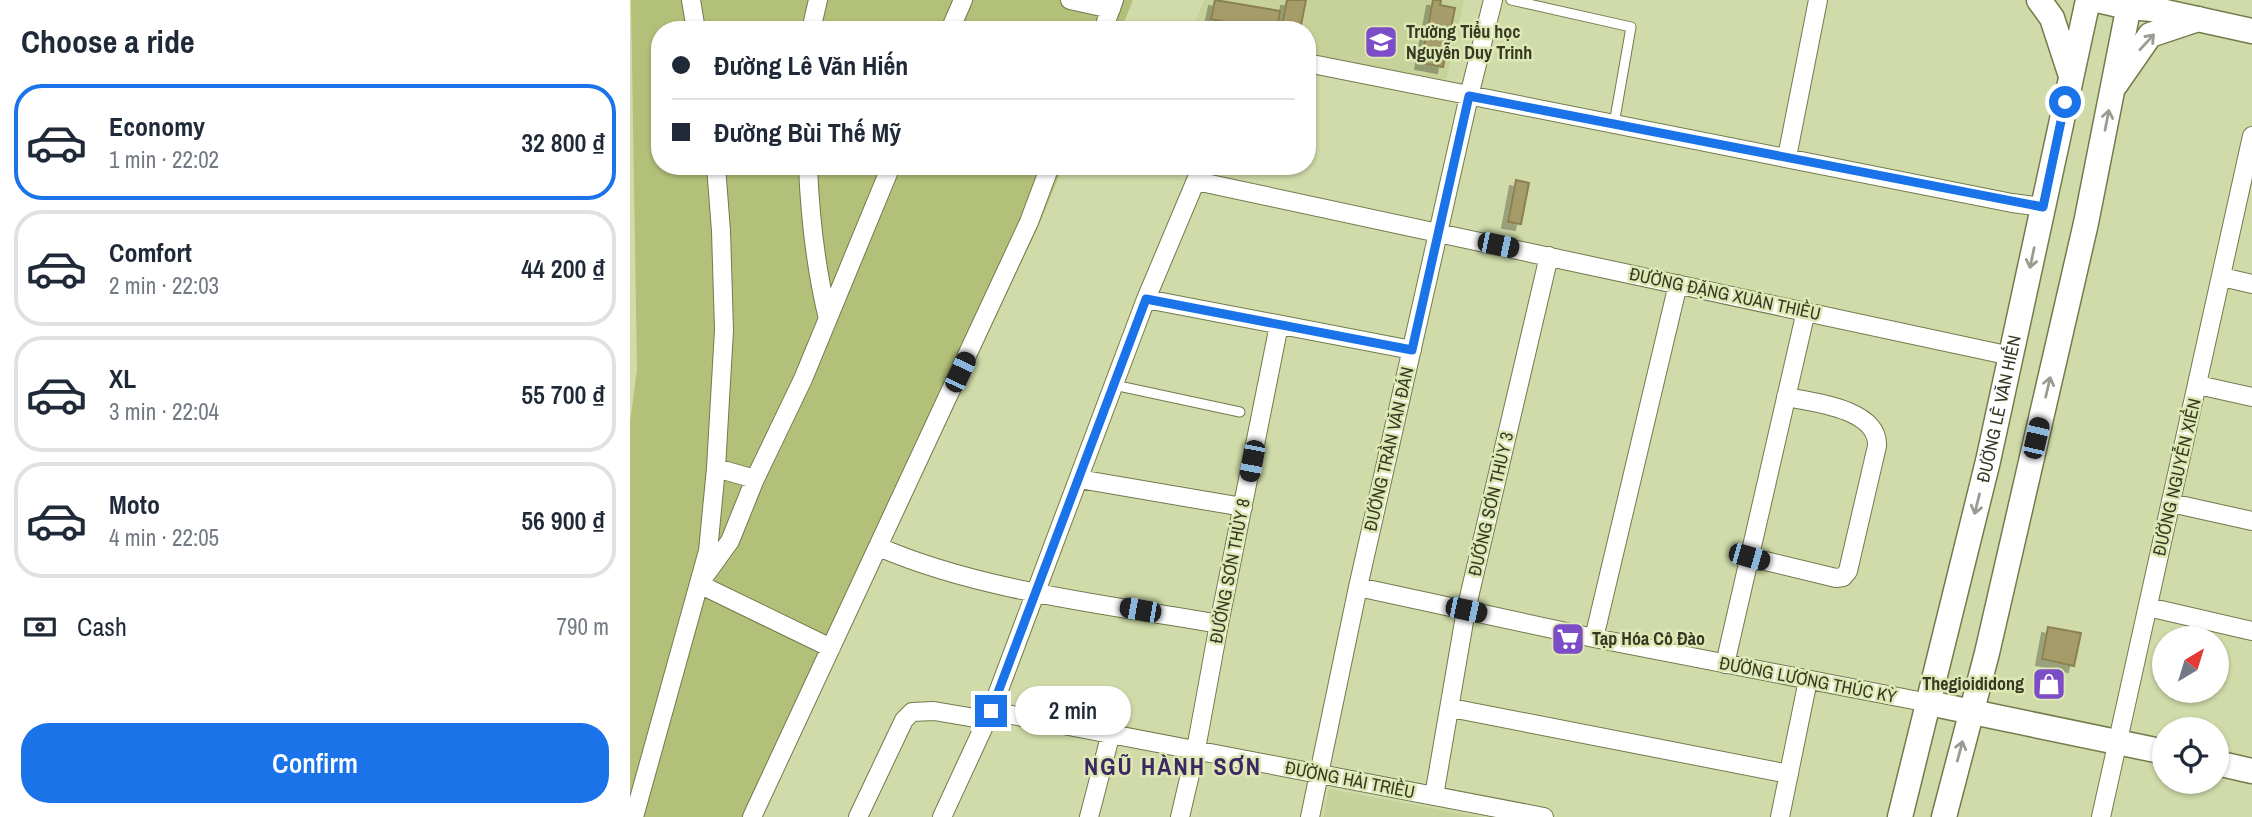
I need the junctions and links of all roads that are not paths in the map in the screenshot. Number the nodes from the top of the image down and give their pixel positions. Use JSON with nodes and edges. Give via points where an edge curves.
{"nodes":[{"id":1,"x":691,"y":0,"type":"edge"},
{"id":2,"x":818,"y":0,"type":"edge"},
{"id":3,"x":962,"y":0,"type":"edge"},
{"id":4,"x":1070,"y":0,"type":"edge"},
{"id":5,"x":1493,"y":0,"type":"edge"},
{"id":6,"x":1511,"y":0,"type":"edge"},
{"id":7,"x":1818,"y":0,"type":"edge"},
{"id":8,"x":2039,"y":0,"type":"edge"},
{"id":9,"x":2088,"y":0,"type":"edge"},
{"id":10,"x":2097,"y":0,"type":"edge"},
{"id":11,"x":2129,"y":4,"type":"edge"},
{"id":12,"x":1112,"y":5,"type":"edge"},
{"id":13,"x":2198,"y":19,"type":"junction"},
{"id":14,"x":694,"y":21,"type":"edge"},
{"id":15,"x":813,"y":21,"type":"edge"},
{"id":16,"x":954,"y":21,"type":"edge"},
{"id":17,"x":2252,"y":31,"type":"edge"},
{"id":18,"x":1316,"y":65,"type":"edge"},
{"id":19,"x":2071,"y":75,"type":"junction"},
{"id":20,"x":2113,"y":87,"type":"junction"},
{"id":21,"x":1469,"y":96,"type":"junction"},
{"id":22,"x":1614,"y":124,"type":"junction"},
{"id":23,"x":2252,"y":136,"type":"edge"},
{"id":24,"x":1787,"y":157,"type":"junction"},
{"id":25,"x":2249,"y":171,"type":"edge"},
{"id":26,"x":717,"y":175,"type":"edge"},
{"id":27,"x":808,"y":175,"type":"edge"},
{"id":28,"x":887,"y":175,"type":"edge"},
{"id":29,"x":1047,"y":175,"type":"edge"},
{"id":30,"x":1198,"y":175,"type":"edge"},
{"id":31,"x":1207,"y":175,"type":"edge"},
{"id":32,"x":2043,"y":207,"type":"junction"},
{"id":33,"x":1439,"y":232,"type":"junction"},
{"id":34,"x":1549,"y":256,"type":"junction"},
{"id":35,"x":2222,"y":277,"type":"junction"},
{"id":36,"x":1678,"y":284,"type":"junction"},
{"id":37,"x":2252,"y":284,"type":"edge"},
{"id":38,"x":1146,"y":299,"type":"junction"},
{"id":39,"x":1806,"y":311,"type":"junction"},
{"id":40,"x":828,"y":319,"type":"junction"},
{"id":41,"x":1279,"y":326,"type":"junction"},
{"id":42,"x":1412,"y":350,"type":"junction"},
{"id":43,"x":2011,"y":356,"type":"junction"},
{"id":44,"x":1114,"y":385,"type":"junction"},
{"id":45,"x":2198,"y":385,"type":"junction"},
{"id":46,"x":1786,"y":397,"type":"junction"},
{"id":47,"x":2252,"y":397,"type":"edge"},
{"id":48,"x":1240,"y":412,"type":"dead end"},
{"id":49,"x":716,"y":468,"type":"junction"},
{"id":50,"x":755,"y":479,"type":"junction"},
{"id":51,"x":1079,"y":479,"type":"junction"},
{"id":52,"x":2172,"y":503,"type":"junction"},
{"id":53,"x":1242,"y":507,"type":"junction"},
{"id":54,"x":2252,"y":521,"type":"edge"},
{"id":55,"x":878,"y":548,"type":"junction"},
{"id":56,"x":1749,"y":557,"type":"junction"},
{"id":57,"x":699,"y":584,"type":"junction"},
{"id":58,"x":1358,"y":587,"type":"junction"},
{"id":59,"x":1035,"y":592,"type":"junction"},
{"id":60,"x":2148,"y":607,"type":"junction"},
{"id":61,"x":1466,"y":610,"type":"junction"},
{"id":62,"x":1219,"y":624,"type":"junction"},
{"id":63,"x":2252,"y":631,"type":"edge"},
{"id":64,"x":1594,"y":638,"type":"junction"},
{"id":65,"x":831,"y":648,"type":"junction"},
{"id":66,"x":1724,"y":664,"type":"junction"},
{"id":67,"x":1808,"y":680,"type":"junction"},
{"id":68,"x":1929,"y":703,"type":"junction"},
{"id":69,"x":1451,"y":708,"type":"junction"},
{"id":70,"x":1970,"y":711,"type":"junction"},
{"id":71,"x":989,"y":716,"type":"junction"},
{"id":72,"x":1111,"y":733,"type":"junction"},
{"id":73,"x":2118,"y":741,"type":"junction"},
{"id":74,"x":1196,"y":749,"type":"junction"},
{"id":75,"x":2152,"y":749,"type":"edge"},
{"id":76,"x":2229,"y":766,"type":"edge"},
{"id":77,"x":2252,"y":771,"type":"edge"},
{"id":78,"x":1789,"y":774,"type":"junction"},
{"id":79,"x":1318,"y":776,"type":"junction"},
{"id":80,"x":1433,"y":796,"type":"junction"},
{"id":81,"x":634,"y":817,"type":"edge"},
{"id":82,"x":752,"y":817,"type":"edge"},
{"id":83,"x":858,"y":817,"type":"edge"},
{"id":84,"x":942,"y":817,"type":"edge"},
{"id":85,"x":1089,"y":817,"type":"edge"},
{"id":86,"x":1180,"y":817,"type":"edge"},
{"id":87,"x":1310,"y":817,"type":"edge"},
{"id":88,"x":1544,"y":817,"type":"edge"},
{"id":89,"x":1780,"y":817,"type":"edge"},
{"id":90,"x":1900,"y":817,"type":"edge"},
{"id":91,"x":1944,"y":817,"type":"edge"},
{"id":92,"x":2101,"y":817,"type":"edge"}],
"edges":[{"from":1,"to":14,"type":"street"},
{"from":2,"to":15,"type":"street"},
{"from":3,"to":16,"type":"street"},
{"from":4,"to":12,"type":"street"},
{"from":5,"to":21,"type":"street","name":"ĐƯỜNG TRẦN VĂN ĐÁN"},
{"from":6,"to":22,"type":"lane","via":[[1631,27]]},
{"from":7,"to":24,"type":"street"},
{"from":8,"to":19,"type":"main road","via":[[2052,18]]},
{"from":9,"to":19,"type":"main road","name":"ĐƯỜNG LÊ VĂN HIẾN"},
{"from":10,"to":11,"type":"main road"},
{"from":11,"to":13,"type":"main road"},
{"from":11,"to":20,"type":"main road"},
{"from":13,"to":17,"type":"main road"},
{"from":20,"to":13,"type":"main road","one_way":true,"via":[[2151,35]]},
{"from":18,"to":21,"type":"street"},
{"from":19,"to":32,"type":"main road","name":"ĐƯỜNG LÊ VĂN HIẾN"},
{"from":70,"to":20,"type":"main road","one_way":true,"via":[[1987,653]]},
{"from":21,"to":22,"type":"street"},
{"from":21,"to":33,"type":"street","name":"ĐƯỜNG TRẦN VĂN ĐÁN"},
{"from":22,"to":24,"type":"street"},
{"from":23,"to":25,"type":"street","name":"ĐƯỜNG NGUYỄN XIỂN"},
{"from":24,"to":32,"type":"street"},
{"from":25,"to":35,"type":"street","name":"ĐƯỜNG NGUYỄN XIỂN"},
{"from":26,"to":49,"type":"street","via":[[724,330]]},
{"from":27,"to":40,"type":"street"},
{"from":28,"to":40,"type":"street"},
{"from":29,"to":55,"type":"street"},
{"from":30,"to":38,"type":"street"},
{"from":31,"to":33,"type":"street","name":"ĐƯỜNG ĐẶNG XUÂN THIỀU"},
{"from":32,"to":43,"type":"main road","name":"ĐƯỜNG LÊ VĂN HIẾN","one_way":true},
{"from":33,"to":34,"type":"street","name":"ĐƯỜNG ĐẶNG XUÂN THIỀU"},
{"from":33,"to":42,"type":"street","name":"ĐƯỜNG TRẦN VĂN ĐÁN"},
{"from":34,"to":36,"type":"street","name":"ĐƯỜNG ĐẶNG XUÂN THIỀU"},
{"from":34,"to":61,"type":"street","name":"ĐƯỜNG SƠN THỦY 3"},
{"from":35,"to":37,"type":"street"},
{"from":35,"to":45,"type":"street","name":"ĐƯỜNG NGUYỄN XIỂN"},
{"from":36,"to":39,"type":"street","name":"ĐƯỜNG ĐẶNG XUÂN THIỀU"},
{"from":36,"to":64,"type":"street"},
{"from":38,"to":41,"type":"street"},
{"from":38,"to":44,"type":"street"},
{"from":39,"to":43,"type":"street","name":"ĐƯỜNG ĐẶNG XUÂN THIỀU"},
{"from":39,"to":46,"type":"street"},
{"from":40,"to":50,"type":"street"},
{"from":41,"to":42,"type":"street"},
{"from":41,"to":53,"type":"street","name":"ĐƯỜNG SƠN THỦY 8"},
{"from":42,"to":58,"type":"street","name":"ĐƯỜNG TRẦN VĂN ĐÁN"},
{"from":43,"to":68,"type":"main road","name":"ĐƯỜNG LÊ VĂN HIẾN","one_way":true},
{"from":44,"to":48,"type":"lane"},
{"from":44,"to":51,"type":"street"},
{"from":45,"to":47,"type":"street"},
{"from":45,"to":52,"type":"street","name":"ĐƯỜNG NGUYỄN XIỂN"},
{"from":46,"to":56,"type":"street"},
{"from":46,"to":56,"type":"street","via":[[1849,411],[1878,438],[1863,512],[1843,577]]},
{"from":49,"to":50,"type":"street"},
{"from":49,"to":57,"type":"street","via":[[708,551]]},
{"from":50,"to":57,"type":"street","via":[[730,541]]},
{"from":51,"to":53,"type":"street"},
{"from":51,"to":59,"type":"street"},
{"from":52,"to":54,"type":"street"},
{"from":52,"to":60,"type":"street","name":"ĐƯỜNG NGUYỄN XIỂN"},
{"from":53,"to":62,"type":"street","name":"ĐƯỜNG SƠN THỦY 8"},
{"from":55,"to":59,"type":"street","via":[[942,570]]},
{"from":55,"to":65,"type":"street"},
{"from":56,"to":66,"type":"street"},
{"from":57,"to":65,"type":"street"},
{"from":57,"to":81,"type":"street"},
{"from":58,"to":61,"type":"street","name":"ĐƯỜNG LƯƠNG THÚC KỲ"},
{"from":58,"to":79,"type":"street","name":"ĐƯỜNG TRẦN VĂN ĐÁN"},
{"from":59,"to":62,"type":"street"},
{"from":59,"to":71,"type":"street"},
{"from":60,"to":63,"type":"street"},
{"from":60,"to":73,"type":"street","name":"ĐƯỜNG NGUYỄN XIỂN"},
{"from":61,"to":64,"type":"street","name":"ĐƯỜNG LƯƠNG THÚC KỲ"},
{"from":61,"to":69,"type":"street","name":"ĐƯỜNG SƠN THỦY 3"},
{"from":62,"to":74,"type":"street","name":"ĐƯỜNG SƠN THỦY 8"},
{"from":64,"to":66,"type":"street","name":"ĐƯỜNG LƯƠNG THÚC KỲ"},
{"from":65,"to":82,"type":"street"},
{"from":66,"to":67,"type":"street","name":"ĐƯỜNG LƯƠNG THÚC KỲ"},
{"from":67,"to":68,"type":"street","name":"ĐƯỜNG LƯƠNG THÚC KỲ"},
{"from":67,"to":78,"type":"street"},
{"from":68,"to":70,"type":"main road"},
{"from":68,"to":90,"type":"main road","name":"ĐƯỜNG LÊ VĂN HIẾN"},
{"from":69,"to":78,"type":"street"},
{"from":69,"to":80,"type":"street","name":"ĐƯỜNG SƠN THỦY 3"},
{"from":70,"to":73,"type":"main road"},
{"from":91,"to":70,"type":"main road","one_way":true},
{"from":71,"to":72,"type":"street","name":"ĐƯỜNG HẢI TRIỀU"},
{"from":71,"to":83,"type":"street","name":"ĐƯỜNG HẢI TRIỀU","via":[[912,712]]},
{"from":71,"to":84,"type":"street"},
{"from":72,"to":74,"type":"street","name":"ĐƯỜNG HẢI TRIỀU"},
{"from":72,"to":85,"type":"street"},
{"from":73,"to":75,"type":"main road"},
{"from":73,"to":92,"type":"street","name":"ĐƯỜNG NGUYỄN XIỂN"},
{"from":74,"to":79,"type":"street","name":"ĐƯỜNG HẢI TRIỀU"},
{"from":74,"to":86,"type":"street","name":"ĐƯỜNG SƠN THỦY 8"},
{"from":76,"to":77,"type":"main road"},
{"from":78,"to":89,"type":"street"},
{"from":79,"to":80,"type":"street","name":"ĐƯỜNG HẢI TRIỀU"},
{"from":79,"to":87,"type":"street","name":"ĐƯỜNG TRẦN VĂN ĐÁN"},
{"from":80,"to":88,"type":"street","name":"ĐƯỜNG HẢI TRIỀU"}]}
